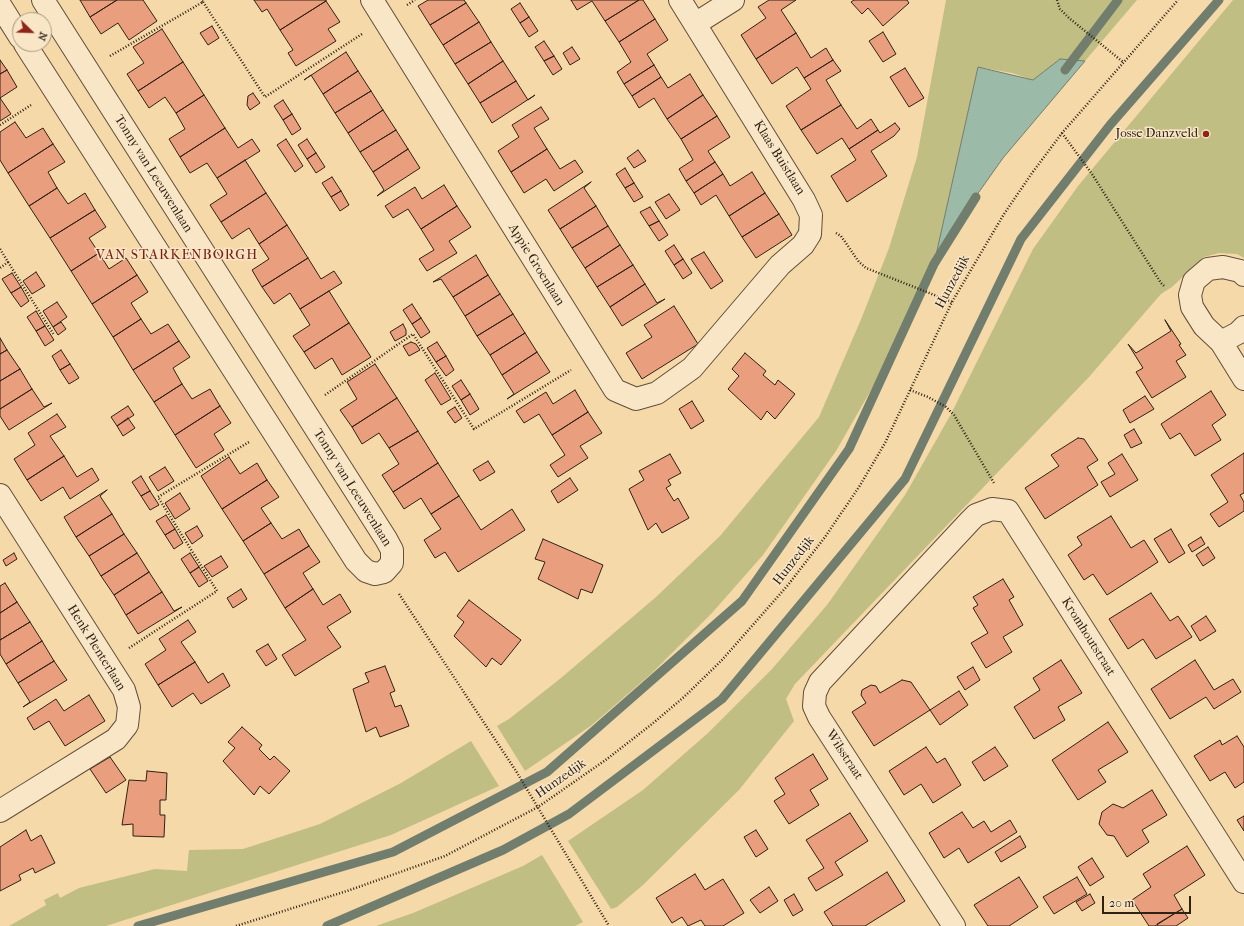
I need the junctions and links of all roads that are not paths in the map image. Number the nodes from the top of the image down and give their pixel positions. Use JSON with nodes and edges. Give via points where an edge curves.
{"nodes":[{"id":1,"x":43,"y":0,"type":"edge"},
{"id":2,"x":372,"y":0,"type":"edge"},
{"id":3,"x":680,"y":0,"type":"edge"},
{"id":4,"x":733,"y":0,"type":"edge"},
{"id":5,"x":0,"y":5,"type":"edge"},
{"id":6,"x":51,"y":12,"type":"edge"},
{"id":7,"x":52,"y":14,"type":"edge"},
{"id":8,"x":12,"y":24,"type":"edge"},
{"id":9,"x":695,"y":24,"type":"junction"},
{"id":10,"x":30,"y":52,"type":"edge"},
{"id":11,"x":1244,"y":275,"type":"edge"},
{"id":12,"x":742,"y":310,"type":"joint"},
{"id":13,"x":1244,"y":327,"type":"edge"},
{"id":14,"x":1221,"y":342,"type":"junction"},
{"id":15,"x":1244,"y":379,"type":"edge"},
{"id":16,"x":0,"y":495,"type":"edge"},
{"id":17,"x":1008,"y":511,"type":"joint"},
{"id":18,"x":0,"y":811,"type":"edge"},
{"id":19,"x":1244,"y":882,"type":"edge"},
{"id":20,"x":954,"y":926,"type":"edge"}],
"edges":[{"from":1,"to":6,"type":"street","name":"Tonny van Leeuwenlaan"},
{"from":2,"to":12,"type":"street","name":"Appie Groenlaan","via":[[615,390],[636,399],[657,393],[692,368]]},
{"from":3,"to":9,"type":"street","name":"Klaas Buistlaan"},
{"from":4,"to":9,"type":"street"},
{"from":5,"to":8,"type":"street"},
{"from":7,"to":10,"type":"street","name":"Tonny van Leeuwenlaan","via":[[392,550],[392,563],[384,572],[375,574],[366,571],[356,561]]},
{"from":9,"to":12,"type":"street","name":"Klaas Buistlaan","via":[[811,215],[810,234],[803,245],[780,265]]},
{"from":11,"to":14,"type":"street","via":[[1240,271],[1223,267],[1208,269],[1194,281],[1190,295],[1192,307],[1204,326]]},
{"from":13,"to":14,"type":"street"},
{"from":14,"to":15,"type":"street"},
{"from":16,"to":18,"type":"street","name":"Henk Plenterlaan","via":[[124,690],[129,707],[127,725],[116,739]]},
{"from":17,"to":19,"type":"street","name":"Kromhoutstraat"},
{"from":17,"to":20,"type":"street","name":"Wilsstraat","via":[[992,510],[976,516],[820,682],[815,693],[814,706],[819,717]]}]}
